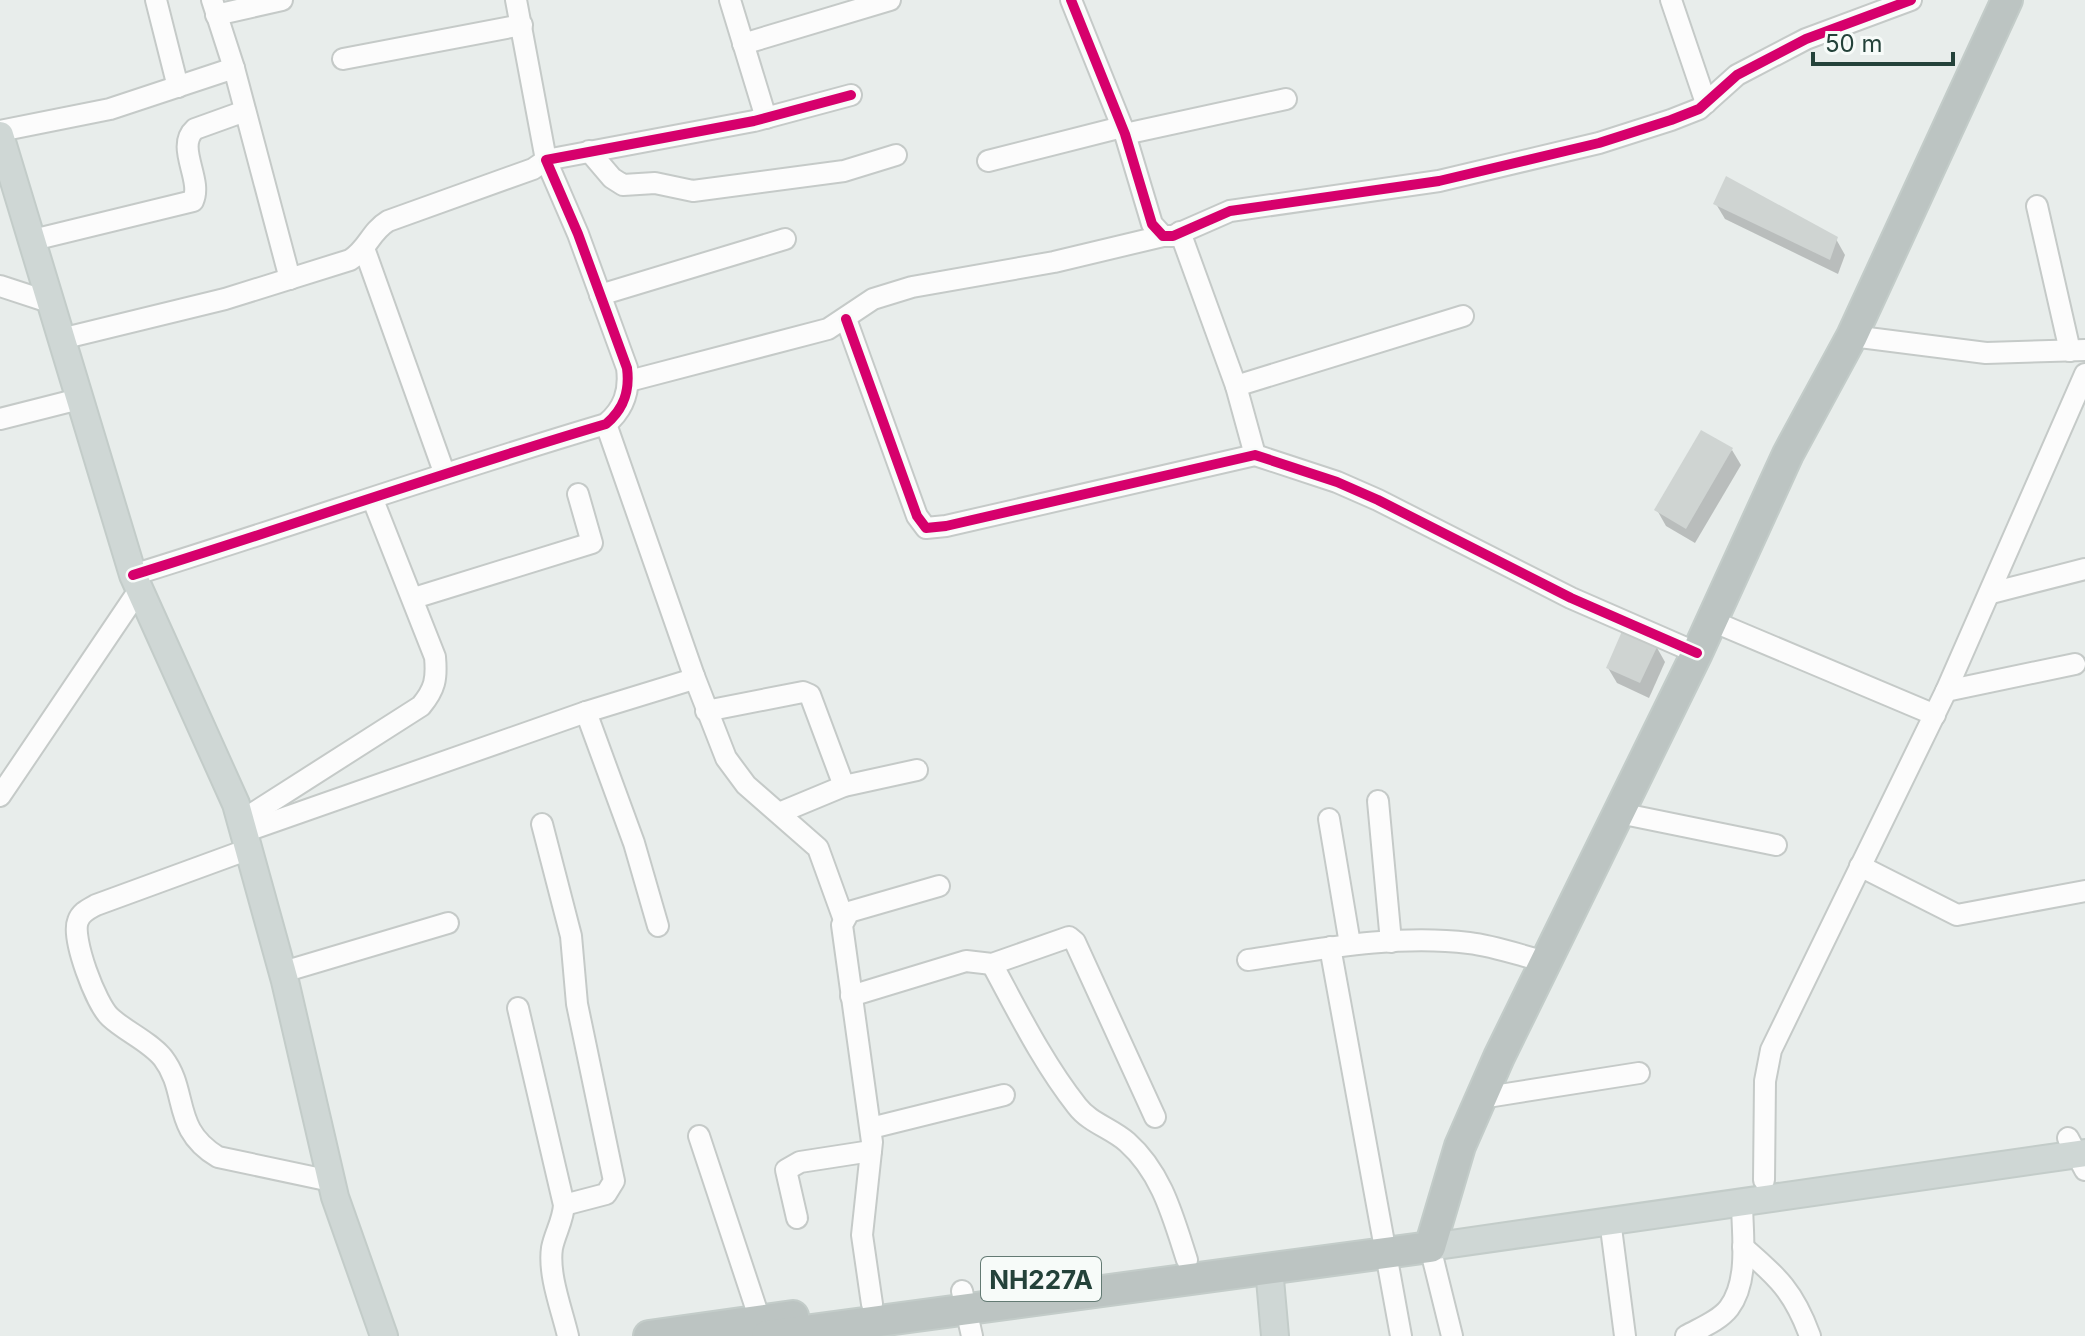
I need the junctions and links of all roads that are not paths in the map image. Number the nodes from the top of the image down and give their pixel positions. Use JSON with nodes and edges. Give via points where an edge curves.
{"nodes":[{"id":1,"x":156,"y":0,"type":"edge"},
{"id":2,"x":282,"y":0,"type":"edge"},
{"id":3,"x":516,"y":0,"type":"edge"},
{"id":4,"x":730,"y":0,"type":"edge"},
{"id":5,"x":890,"y":0,"type":"edge"},
{"id":6,"x":1071,"y":0,"type":"edge"},
{"id":7,"x":1671,"y":0,"type":"edge"},
{"id":8,"x":1911,"y":0,"type":"edge"},
{"id":9,"x":2007,"y":0,"type":"edge"},
{"id":10,"x":214,"y":8,"type":"edge"},
{"id":11,"x":522,"y":25,"type":"junction"},
{"id":12,"x":743,"y":44,"type":"junction"},
{"id":13,"x":343,"y":59,"type":"dead end"},
{"id":14,"x":234,"y":68,"type":"junction"},
{"id":15,"x":178,"y":87,"type":"junction"},
{"id":16,"x":851,"y":95,"type":"dead end"},
{"id":17,"x":1286,"y":99,"type":"dead end"},
{"id":18,"x":1706,"y":103,"type":"junction"},
{"id":19,"x":245,"y":111,"type":"junction"},
{"id":20,"x":766,"y":118,"type":"junction"},
{"id":21,"x":1123,"y":130,"type":"junction"},
{"id":22,"x":0,"y":133,"type":"edge"},
{"id":23,"x":589,"y":151,"type":"junction"},
{"id":24,"x":896,"y":155,"type":"dead end"},
{"id":25,"x":546,"y":160,"type":"junction"},
{"id":26,"x":988,"y":161,"type":"dead end"},
{"id":27,"x":2037,"y":206,"type":"dead end"},
{"id":28,"x":1171,"y":234,"type":"junction"},
{"id":29,"x":785,"y":239,"type":"dead end"},
{"id":30,"x":33,"y":240,"type":"junction"},
{"id":31,"x":365,"y":251,"type":"junction"},
{"id":32,"x":290,"y":279,"type":"junction"},
{"id":33,"x":0,"y":286,"type":"edge"},
{"id":34,"x":600,"y":295,"type":"junction"},
{"id":35,"x":49,"y":302,"type":"junction"},
{"id":36,"x":1463,"y":316,"type":"dead end"},
{"id":37,"x":846,"y":319,"type":"junction"},
{"id":38,"x":1852,"y":336,"type":"junction"},
{"id":39,"x":61,"y":339,"type":"junction"},
{"id":40,"x":2078,"y":351,"type":"edge"},
{"id":41,"x":2085,"y":374,"type":"edge"},
{"id":42,"x":629,"y":381,"type":"junction"},
{"id":43,"x":1236,"y":386,"type":"junction"},
{"id":44,"x":79,"y":399,"type":"junction"},
{"id":45,"x":0,"y":419,"type":"edge"},
{"id":46,"x":606,"y":424,"type":"junction"},
{"id":47,"x":1255,"y":455,"type":"junction"},
{"id":48,"x":444,"y":472,"type":"junction"},
{"id":49,"x":578,"y":494,"type":"dead end"},
{"id":50,"x":373,"y":500,"type":"junction"},
{"id":51,"x":2085,"y":569,"type":"edge"},
{"id":52,"x":136,"y":582,"type":"junction"},
{"id":53,"x":1991,"y":593,"type":"junction"},
{"id":54,"x":414,"y":598,"type":"junction"},
{"id":55,"x":1712,"y":621,"type":"junction"},
{"id":56,"x":1697,"y":653,"type":"junction"},
{"id":57,"x":2075,"y":664,"type":"dead end"},
{"id":58,"x":694,"y":676,"type":"junction"},
{"id":59,"x":1946,"y":691,"type":"junction"},
{"id":60,"x":706,"y":711,"type":"junction"},
{"id":61,"x":586,"y":712,"type":"junction"},
{"id":62,"x":1935,"y":715,"type":"junction"},
{"id":63,"x":917,"y":770,"type":"dead end"},
{"id":64,"x":844,"y":786,"type":"junction"},
{"id":65,"x":0,"y":796,"type":"edge"},
{"id":66,"x":1378,"y":801,"type":"dead end"},
{"id":67,"x":779,"y":813,"type":"junction"},
{"id":68,"x":1619,"y":813,"type":"junction"},
{"id":69,"x":1329,"y":819,"type":"dead end"},
{"id":70,"x":542,"y":824,"type":"dead end"},
{"id":71,"x":245,"y":834,"type":"junction"},
{"id":72,"x":1776,"y":845,"type":"dead end"},
{"id":73,"x":1860,"y":866,"type":"junction"},
{"id":74,"x":939,"y":886,"type":"dead end"},
{"id":75,"x":2084,"y":895,"type":"edge"},
{"id":76,"x":843,"y":917,"type":"junction"},
{"id":77,"x":448,"y":923,"type":"dead end"},
{"id":78,"x":658,"y":926,"type":"dead end"},
{"id":79,"x":1391,"y":942,"type":"junction"},
{"id":80,"x":1340,"y":946,"type":"junction"},
{"id":81,"x":1248,"y":960,"type":"dead end"},
{"id":82,"x":1547,"y":962,"type":"junction"},
{"id":83,"x":992,"y":964,"type":"junction"},
{"id":84,"x":283,"y":972,"type":"junction"},
{"id":85,"x":851,"y":996,"type":"junction"},
{"id":86,"x":518,"y":1008,"type":"dead end"},
{"id":87,"x":1639,"y":1073,"type":"dead end"},
{"id":88,"x":1004,"y":1095,"type":"dead end"},
{"id":89,"x":1481,"y":1098,"type":"junction"},
{"id":90,"x":1155,"y":1117,"type":"dead end"},
{"id":91,"x":871,"y":1128,"type":"junction"},
{"id":92,"x":699,"y":1136,"type":"dead end"},
{"id":93,"x":2080,"y":1150,"type":"edge"},
{"id":94,"x":871,"y":1151,"type":"junction"},
{"id":95,"x":1764,"y":1180,"type":"junction"},
{"id":96,"x":331,"y":1181,"type":"junction"},
{"id":97,"x":1742,"y":1201,"type":"junction"},
{"id":98,"x":564,"y":1205,"type":"junction"},
{"id":99,"x":797,"y":1218,"type":"dead end"},
{"id":100,"x":1610,"y":1220,"type":"junction"},
{"id":101,"x":1432,"y":1237,"type":"junction"},
{"id":102,"x":1383,"y":1244,"type":"junction"},
{"id":103,"x":1743,"y":1247,"type":"junction"},
{"id":104,"x":1187,"y":1260,"type":"junction"},
{"id":105,"x":1269,"y":1268,"type":"junction"},
{"id":106,"x":872,"y":1304,"type":"junction"},
{"id":107,"x":966,"y":1312,"type":"edge"},
{"id":108,"x":764,"y":1328,"type":"edge"},
{"id":109,"x":384,"y":1336,"type":"edge"},
{"id":110,"x":568,"y":1336,"type":"edge"},
{"id":111,"x":649,"y":1336,"type":"edge"},
{"id":112,"x":1275,"y":1336,"type":"edge"},
{"id":113,"x":1401,"y":1336,"type":"edge"},
{"id":114,"x":1452,"y":1336,"type":"edge"},
{"id":115,"x":1625,"y":1336,"type":"edge"},
{"id":116,"x":1686,"y":1336,"type":"edge"},
{"id":117,"x":1810,"y":1336,"type":"edge"}],
"edges":[{"from":1,"to":15,"type":"street"},
{"from":2,"to":10,"type":"street"},
{"from":3,"to":11,"type":"street"},
{"from":4,"to":12,"type":"street"},
{"from":5,"to":12,"type":"street"},
{"from":6,"to":21,"type":"street"},
{"from":7,"to":18,"type":"street"},
{"from":8,"to":18,"type":"street","via":[[1792,46],[1737,75]]},
{"from":9,"to":38,"type":"highway"},
{"from":10,"to":14,"type":"street"},
{"from":11,"to":13,"type":"street"},
{"from":11,"to":25,"type":"street"},
{"from":12,"to":20,"type":"street"},
{"from":14,"to":15,"type":"street"},
{"from":14,"to":19,"type":"street"},
{"from":15,"to":22,"type":"street","via":[[110,109]]},
{"from":16,"to":20,"type":"street"},
{"from":17,"to":21,"type":"street"},
{"from":18,"to":28,"type":"street","via":[[1671,120],[1502,168],[1230,211]]},
{"from":19,"to":30,"type":"street","via":[[189,135],[198,192],[193,201]]},
{"from":19,"to":32,"type":"street"},
{"from":20,"to":23,"type":"street"},
{"from":21,"to":26,"type":"street"},
{"from":21,"to":28,"type":"street","via":[[1152,224]]},
{"from":22,"to":30,"type":"main road"},
{"from":23,"to":24,"type":"street","via":[[623,185],[655,183],[704,192],[844,171]]},
{"from":23,"to":25,"type":"street"},
{"from":25,"to":31,"type":"street","via":[[388,221],[376,228]]},
{"from":25,"to":34,"type":"street"},
{"from":27,"to":40,"type":"street"},
{"from":28,"to":37,"type":"street","via":[[912,287],[873,299]]},
{"from":28,"to":43,"type":"street"},
{"from":29,"to":34,"type":"street"},
{"from":30,"to":35,"type":"main road"},
{"from":31,"to":32,"type":"street"},
{"from":31,"to":48,"type":"street"},
{"from":32,"to":39,"type":"street"},
{"from":33,"to":35,"type":"street"},
{"from":34,"to":42,"type":"street"},
{"from":35,"to":39,"type":"main road"},
{"from":36,"to":43,"type":"street"},
{"from":37,"to":42,"type":"street","via":[[785,343]]},
{"from":37,"to":47,"type":"street","via":[[917,516],[926,528]]},
{"from":38,"to":40,"type":"street","via":[[1986,353]]},
{"from":38,"to":55,"type":"highway","via":[[1788,454]]},
{"from":39,"to":44,"type":"main road"},
{"from":41,"to":53,"type":"street"},
{"from":42,"to":46,"type":"street","via":[[624,404]]},
{"from":43,"to":47,"type":"street"},
{"from":44,"to":45,"type":"street"},
{"from":44,"to":52,"type":"main road"},
{"from":46,"to":48,"type":"street"},
{"from":46,"to":58,"type":"street"},
{"from":47,"to":56,"type":"street","via":[[1378,500],[1571,598]]},
{"from":48,"to":50,"type":"street"},
{"from":49,"to":54,"type":"street","via":[[592,543]]},
{"from":50,"to":52,"type":"street"},
{"from":50,"to":54,"type":"street"},
{"from":51,"to":53,"type":"street"},
{"from":52,"to":65,"type":"street"},
{"from":52,"to":71,"type":"main road"},
{"from":53,"to":59,"type":"street"},
{"from":54,"to":71,"type":"street","via":[[435,657],[433,692]]},
{"from":55,"to":56,"type":"highway"},
{"from":55,"to":62,"type":"street"},
{"from":56,"to":68,"type":"highway"},
{"from":57,"to":59,"type":"street"},
{"from":58,"to":60,"type":"street"},
{"from":58,"to":61,"type":"street"},
{"from":59,"to":62,"type":"street"},
{"from":60,"to":64,"type":"street","via":[[803,692],[810,695]]},
{"from":60,"to":67,"type":"street","via":[[736,773]]},
{"from":61,"to":71,"type":"street"},
{"from":61,"to":78,"type":"street"},
{"from":62,"to":73,"type":"street"},
{"from":63,"to":64,"type":"street"},
{"from":64,"to":67,"type":"street"},
{"from":66,"to":79,"type":"street"},
{"from":67,"to":76,"type":"street","via":[[818,848]]},
{"from":68,"to":72,"type":"street"},
{"from":68,"to":82,"type":"highway"},
{"from":69,"to":80,"type":"street"},
{"from":70,"to":98,"type":"street","via":[[571,936],[577,1004],[614,1181],[606,1194]]},
{"from":71,"to":84,"type":"main road"},
{"from":71,"to":96,"type":"street","via":[[84,911],[77,935],[101,1007],[165,1060],[186,1121],[203,1148],[218,1157]]},
{"from":73,"to":75,"type":"street","via":[[1957,915]]},
{"from":73,"to":95,"type":"street","via":[[1771,1050],[1765,1081]]},
{"from":74,"to":76,"type":"street"},
{"from":76,"to":85,"type":"street"},
{"from":77,"to":84,"type":"street"},
{"from":79,"to":80,"type":"street"},
{"from":79,"to":82,"type":"street","via":[[1472,943]]},
{"from":80,"to":81,"type":"street"},
{"from":80,"to":102,"type":"street"},
{"from":82,"to":89,"type":"highway"},
{"from":83,"to":85,"type":"street","via":[[966,961]]},
{"from":83,"to":90,"type":"street","via":[[1061,937],[1075,942]]},
{"from":83,"to":104,"type":"street","via":[[1076,1106],[1127,1142],[1158,1179]]},
{"from":84,"to":96,"type":"main road"},
{"from":85,"to":91,"type":"street"},
{"from":86,"to":98,"type":"street"},
{"from":87,"to":89,"type":"street"},
{"from":88,"to":91,"type":"street"},
{"from":89,"to":101,"type":"highway"},
{"from":91,"to":94,"type":"street"},
{"from":92,"to":108,"type":"street"},
{"from":93,"to":95,"type":"main road"},
{"from":93,"to":97,"type":"main road"},
{"from":94,"to":99,"type":"street","via":[[800,1162],[786,1170]]},
{"from":94,"to":106,"type":"street","via":[[862,1235]]},
{"from":95,"to":101,"type":"main road"},
{"from":96,"to":109,"type":"main road"},
{"from":97,"to":100,"type":"main road"},
{"from":97,"to":103,"type":"street"},
{"from":98,"to":110,"type":"street","via":[[552,1262]]},
{"from":100,"to":101,"type":"main road"},
{"from":100,"to":115,"type":"street"},
{"from":101,"to":102,"type":"highway","number":"NH227A"},
{"from":101,"to":114,"type":"street"},
{"from":102,"to":104,"type":"highway","number":"NH227A"},
{"from":102,"to":105,"type":"highway","number":"NH227A"},
{"from":102,"to":113,"type":"street"},
{"from":103,"to":116,"type":"street","via":[[1736,1295],[1728,1309]]},
{"from":103,"to":117,"type":"street","via":[[1792,1294]]},
{"from":104,"to":107,"type":"highway","number":"NH227A"},
{"from":105,"to":107,"type":"highway","number":"NH227A"},
{"from":105,"to":112,"type":"main road"},
{"from":106,"to":107,"type":"highway","number":"NH227A"},
{"from":106,"to":108,"type":"highway","number":"NH227A"},
{"from":107,"to":108,"type":"highway","number":"NH227A"},
{"from":108,"to":111,"type":"highway","number":"NH227A"}]}
